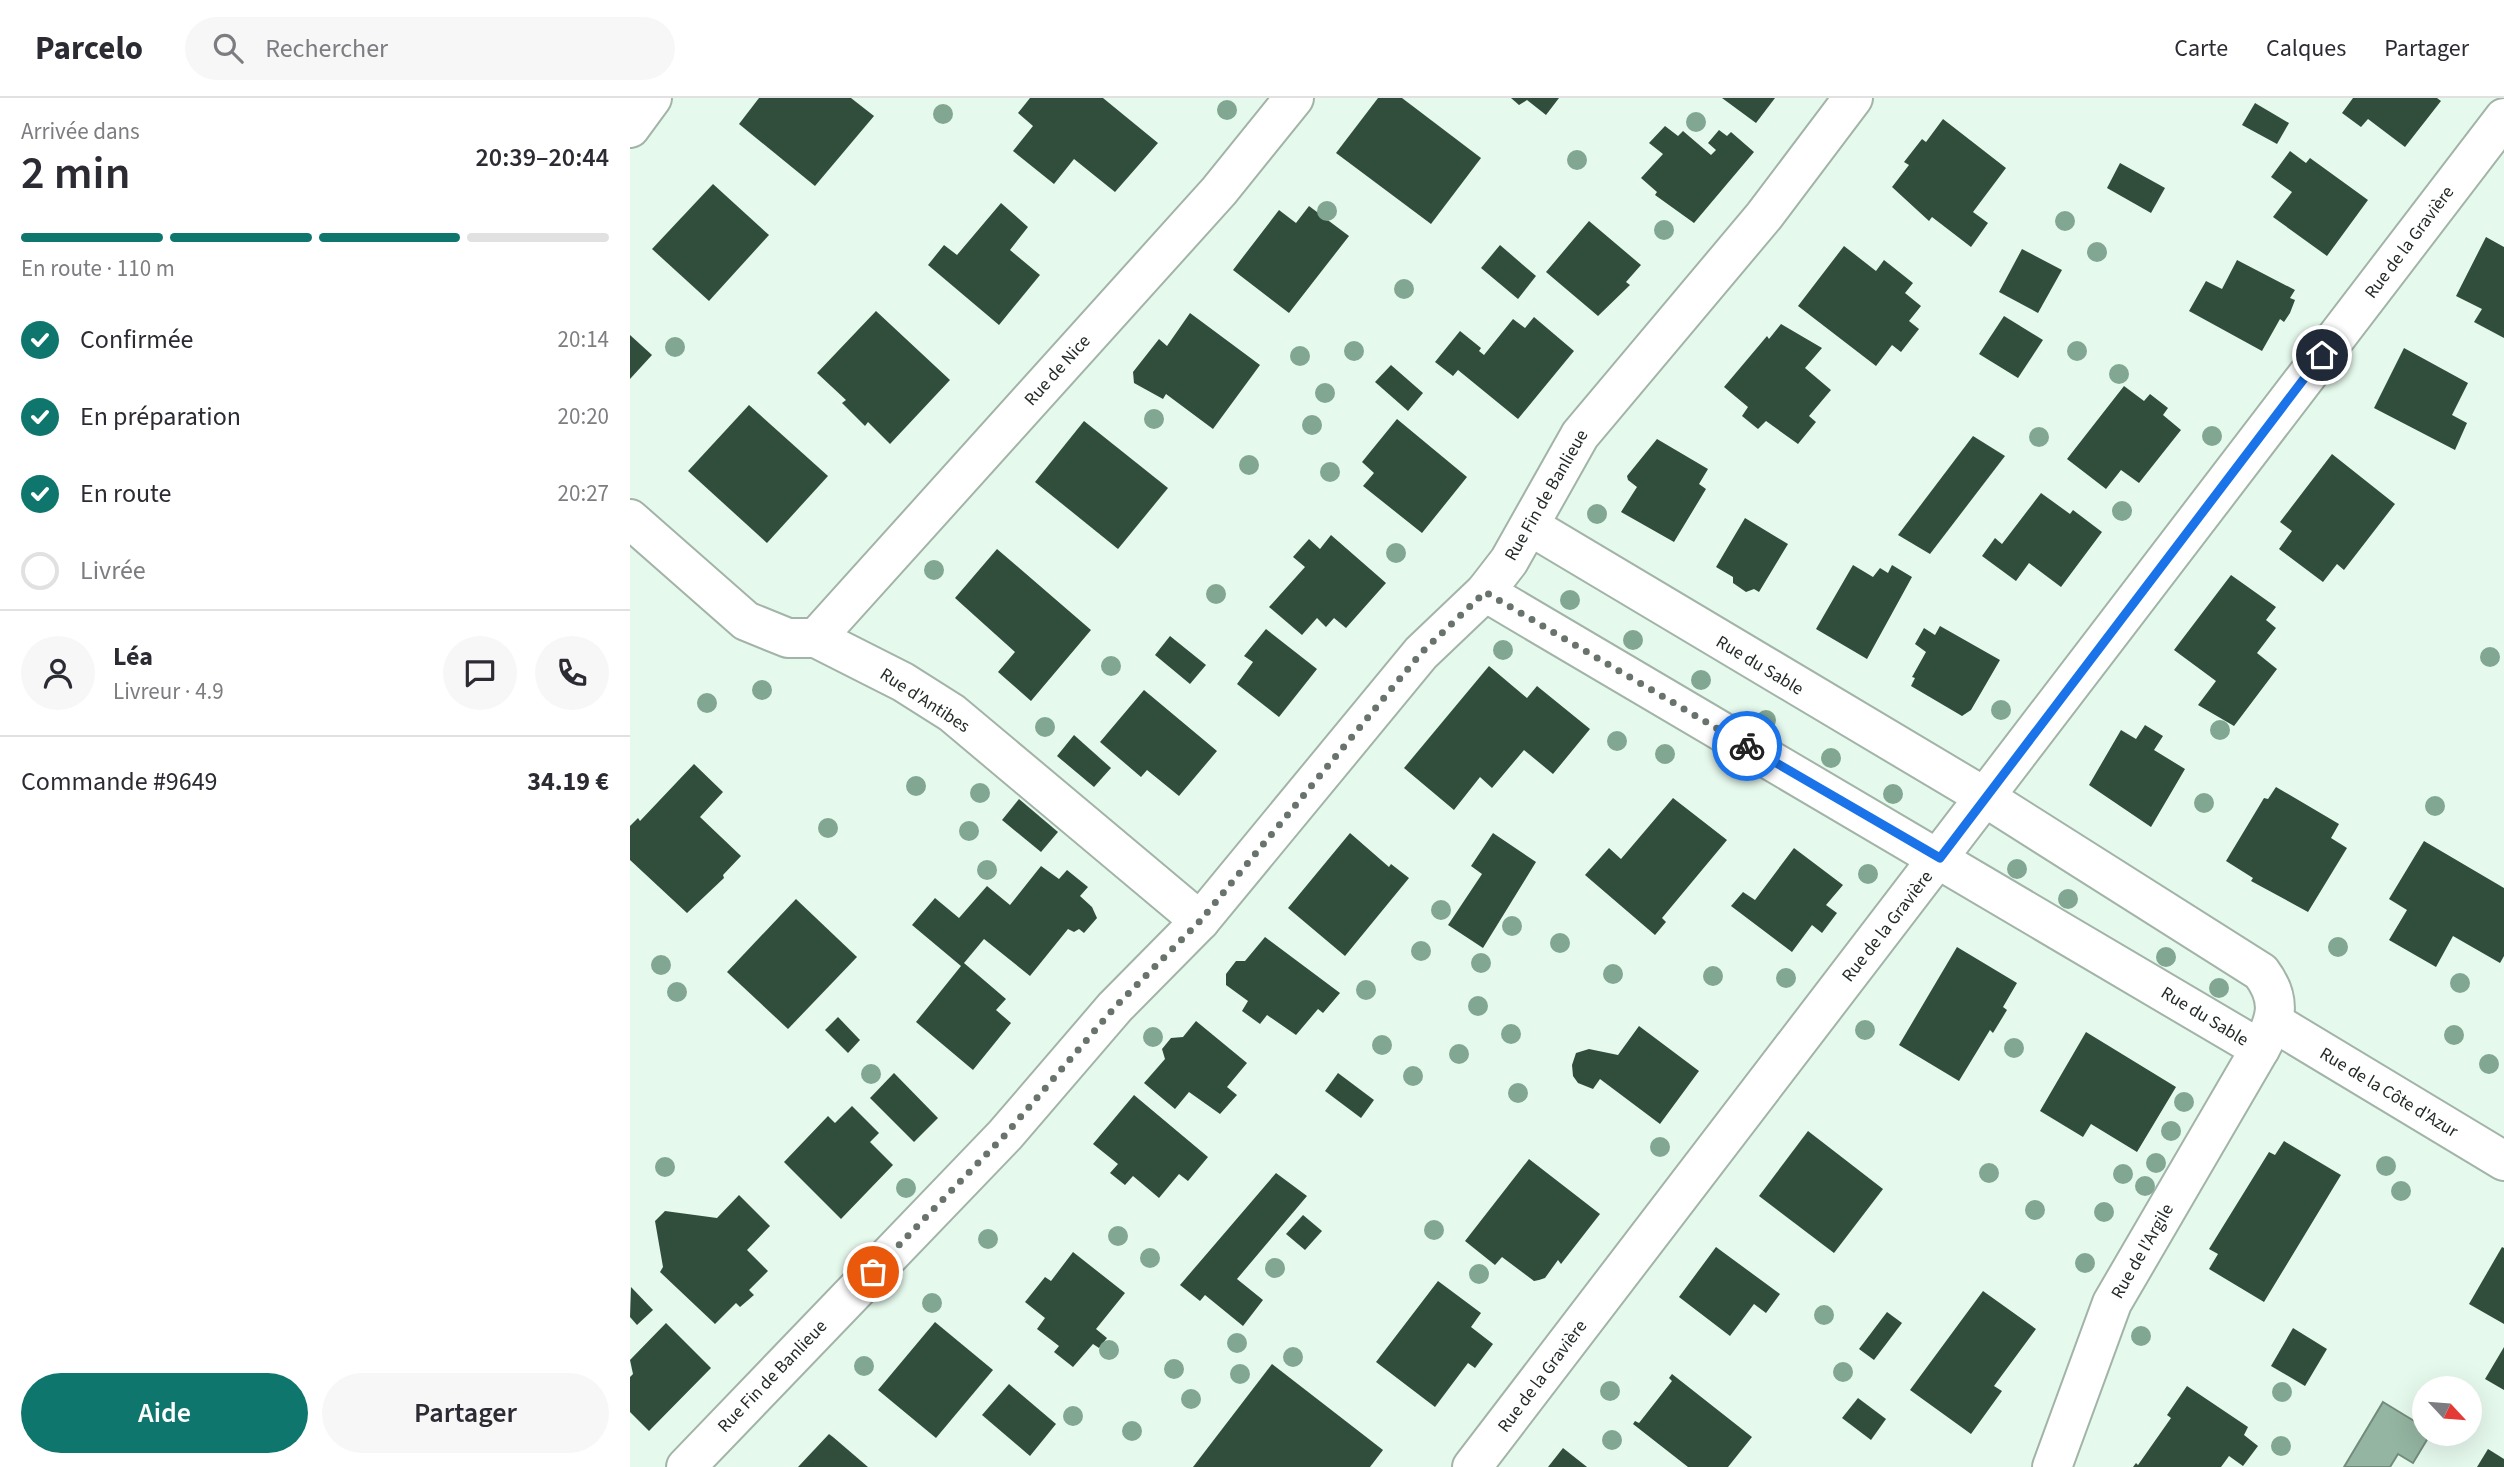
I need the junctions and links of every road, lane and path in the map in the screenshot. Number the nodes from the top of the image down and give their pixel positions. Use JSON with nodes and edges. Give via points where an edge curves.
{"nodes":[{"id":1,"x":652,"y":98,"type":"edge"},
{"id":2,"x":1294,"y":98,"type":"edge"},
{"id":3,"x":1853,"y":98,"type":"edge"},
{"id":4,"x":2504,"y":118,"type":"edge"},
{"id":5,"x":630,"y":128,"type":"edge"},
{"id":6,"x":630,"y":519,"type":"edge"},
{"id":7,"x":1530,"y":526,"type":"junction"},
{"id":8,"x":1485,"y":592,"type":"junction"},
{"id":9,"x":816,"y":638,"type":"junction"},
{"id":10,"x":1983,"y":796,"type":"junction"},
{"id":11,"x":1940,"y":858,"type":"junction"},
{"id":12,"x":1200,"y":921,"type":"junction"},
{"id":13,"x":2267,"y":1036,"type":"junction"},
{"id":14,"x":2504,"y":1161,"type":"edge"},
{"id":15,"x":686,"y":1467,"type":"edge"},
{"id":16,"x":1472,"y":1467,"type":"edge"},
{"id":17,"x":2052,"y":1467,"type":"edge"}],
"edges":[{"from":1,"to":5,"type":"street"},
{"from":2,"to":9,"type":"street","name":"Rue de Nice","via":[[1219,191]]},
{"from":3,"to":7,"type":"street","name":"Rue Fin de Banlieue","via":[[1764,216],[1580,435]]},
{"from":4,"to":10,"type":"street","name":"Rue de la Gravière"},
{"from":6,"to":9,"type":"street","name":"Rue d'Antibes","via":[[746,621],[788,638]]},
{"from":7,"to":8,"type":"street","name":"Rue Fin de Banlieue"},
{"from":7,"to":10,"type":"street","name":"Rue du Sable"},
{"from":8,"to":11,"type":"street","name":"Rue du Sable"},
{"from":8,"to":12,"type":"street","name":"Rue Fin de Banlieue","via":[[1421,653]]},
{"from":9,"to":12,"type":"street","name":"Rue d'Antibes","via":[[952,713]]},
{"from":10,"to":11,"type":"street","name":"Rue de la Gravière"},
{"from":10,"to":13,"type":"street","name":"Rue du Sable","via":[[2261,972],[2270,984]]},
{"from":11,"to":13,"type":"street","name":"Rue du Sable"},
{"from":11,"to":16,"type":"street","name":"Rue de la Gravière"},
{"from":12,"to":15,"type":"street","name":"Rue Fin de Banlieue","via":[[1115,1007],[1005,1135]]},
{"from":13,"to":14,"type":"street","name":"Rue de la Côte d'Azur"},
{"from":13,"to":17,"type":"street","name":"Rue de l'Argile","via":[[2112,1303]]}]}
